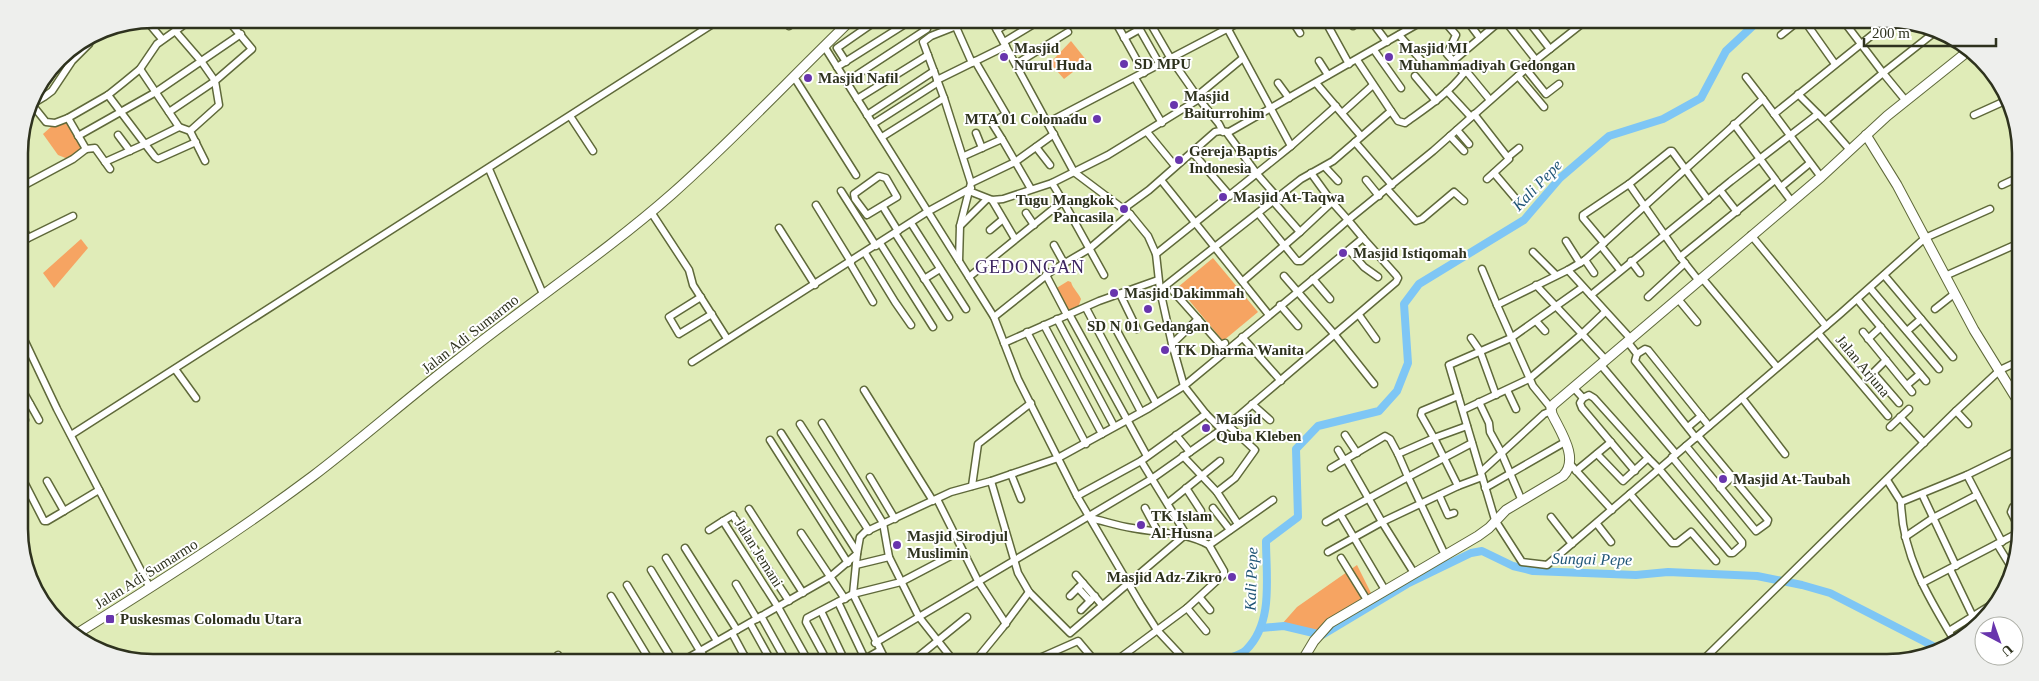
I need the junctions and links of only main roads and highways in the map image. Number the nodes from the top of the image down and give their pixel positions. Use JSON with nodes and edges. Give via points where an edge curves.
{"nodes":[{"id":1,"x":843,"y":28,"type":"edge"},
{"id":2,"x":1963,"y":53,"type":"edge"},
{"id":3,"x":1866,"y":135,"type":"junction"},
{"id":4,"x":2012,"y":390,"type":"edge"},
{"id":5,"x":81,"y":631,"type":"edge"},
{"id":6,"x":1306,"y":653,"type":"edge"}],
"edges":[{"from":1,"to":5,"type":"main road","name":"Jalan Adi Sumarmo","via":[[722,147],[614,242],[460,358],[312,477],[234,533]]},
{"from":2,"to":3,"type":"main road"},
{"from":3,"to":4,"type":"main road","via":[[1897,185],[1954,294]]},
{"from":3,"to":6,"type":"main road","via":[[1792,202],[1573,387],[1551,410],[1573,468],[1506,510],[1478,536],[1330,623]]}]}
